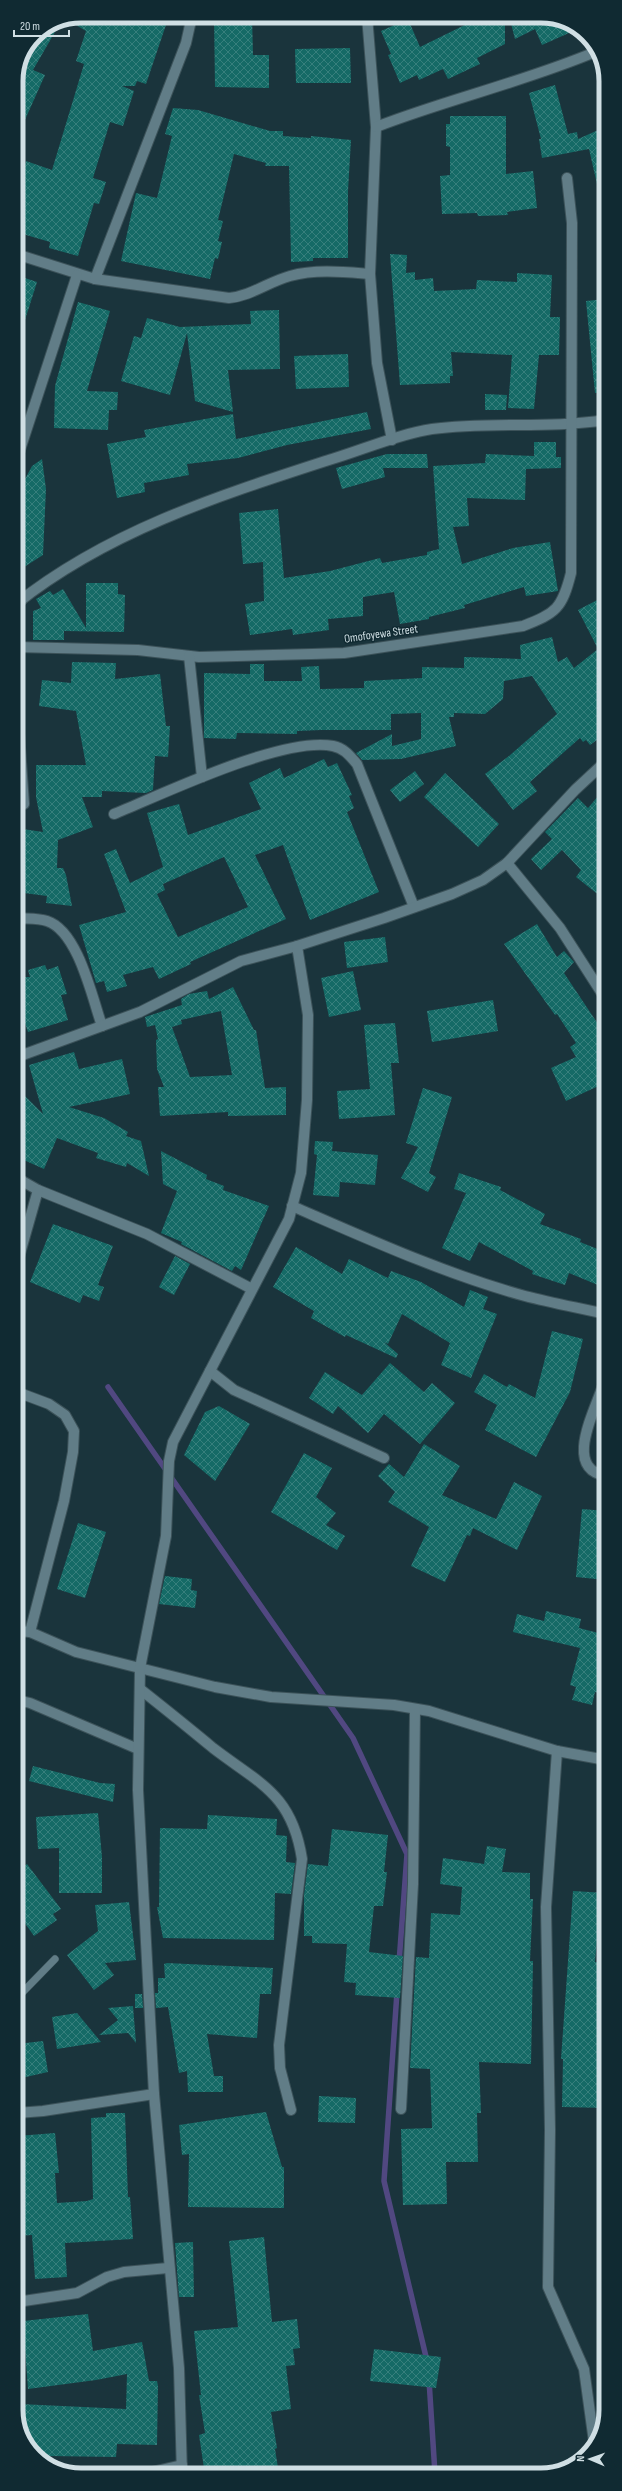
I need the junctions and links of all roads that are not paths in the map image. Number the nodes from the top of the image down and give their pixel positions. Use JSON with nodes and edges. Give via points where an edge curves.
{"nodes":[{"id":1,"x":190,"y":23,"type":"edge"},
{"id":2,"x":368,"y":23,"type":"edge"},
{"id":3,"x":592,"y":53,"type":"edge"},
{"id":4,"x":376,"y":127,"type":"junction"},
{"id":5,"x":566,"y":178,"type":"dead end"},
{"id":6,"x":23,"y":256,"type":"edge"},
{"id":7,"x":370,"y":274,"type":"junction"},
{"id":8,"x":77,"y":275,"type":"junction"},
{"id":9,"x":95,"y":279,"type":"junction"},
{"id":10,"x":599,"y":421,"type":"edge"},
{"id":11,"x":571,"y":424,"type":"junction"},
{"id":12,"x":392,"y":440,"type":"junction"},
{"id":13,"x":23,"y":441,"type":"edge"},
{"id":14,"x":23,"y":599,"type":"edge"},
{"id":15,"x":23,"y":647,"type":"edge"},
{"id":16,"x":189,"y":656,"type":"junction"},
{"id":17,"x":599,"y":768,"type":"edge"},
{"id":18,"x":202,"y":777,"type":"junction"},
{"id":19,"x":23,"y":790,"type":"edge"},
{"id":20,"x":24,"y":804,"type":"dead end"},
{"id":21,"x":114,"y":814,"type":"dead end"},
{"id":22,"x":507,"y":863,"type":"junction"},
{"id":23,"x":414,"y":907,"type":"junction"},
{"id":24,"x":23,"y":919,"type":"edge"},
{"id":25,"x":298,"y":946,"type":"junction"},
{"id":26,"x":599,"y":989,"type":"edge"},
{"id":27,"x":102,"y":1026,"type":"junction"},
{"id":28,"x":23,"y":1054,"type":"edge"},
{"id":29,"x":23,"y":1181,"type":"edge"},
{"id":30,"x":38,"y":1190,"type":"junction"},
{"id":31,"x":292,"y":1206,"type":"junction"},
{"id":32,"x":23,"y":1243,"type":"edge"},
{"id":33,"x":252,"y":1289,"type":"junction"},
{"id":34,"x":599,"y":1313,"type":"edge"},
{"id":35,"x":210,"y":1371,"type":"junction"},
{"id":36,"x":23,"y":1394,"type":"edge"},
{"id":37,"x":599,"y":1397,"type":"edge"},
{"id":38,"x":384,"y":1458,"type":"dead end"},
{"id":39,"x":599,"y":1475,"type":"edge"},
{"id":40,"x":23,"y":1631,"type":"edge"},
{"id":41,"x":30,"y":1632,"type":"junction"},
{"id":42,"x":140,"y":1668,"type":"junction"},
{"id":43,"x":140,"y":1689,"type":"junction"},
{"id":44,"x":23,"y":1701,"type":"edge"},
{"id":45,"x":415,"y":1709,"type":"junction"},
{"id":46,"x":138,"y":1749,"type":"junction"},
{"id":47,"x":557,"y":1751,"type":"junction"},
{"id":48,"x":599,"y":1759,"type":"edge"},
{"id":49,"x":55,"y":1959,"type":"dead end"},
{"id":50,"x":23,"y":1992,"type":"edge"},
{"id":51,"x":154,"y":2094,"type":"junction"},
{"id":52,"x":401,"y":2109,"type":"dead end"},
{"id":53,"x":292,"y":2110,"type":"dead end"},
{"id":54,"x":23,"y":2113,"type":"edge"},
{"id":55,"x":168,"y":2268,"type":"junction"},
{"id":56,"x":23,"y":2301,"type":"edge"},
{"id":57,"x":593,"y":2435,"type":"edge"},
{"id":58,"x":182,"y":2468,"type":"edge"}],
"edges":[{"from":1,"to":9,"type":"street","via":[[186,43]]},
{"from":2,"to":4,"type":"street"},
{"from":3,"to":4,"type":"street","via":[[554,69]]},
{"from":4,"to":7,"type":"street"},
{"from":5,"to":11,"type":"street","name":"Omofoyewa Street","via":[[572,223]]},
{"from":6,"to":8,"type":"street"},
{"from":7,"to":9,"type":"street","via":[[326,271],[290,276],[244,296],[229,298]]},
{"from":7,"to":12,"type":"street","via":[[377,363]]},
{"from":8,"to":9,"type":"street"},
{"from":8,"to":13,"type":"street"},
{"from":10,"to":11,"type":"street"},
{"from":11,"to":12,"type":"street","via":[[458,426],[430,429]]},
{"from":11,"to":16,"type":"street","name":"Omofoyewa Street","via":[[571,573],[560,606],[544,618],[523,626],[344,653]]},
{"from":12,"to":14,"type":"street","via":[[233,491],[162,518],[67,568]]},
{"from":15,"to":16,"type":"street","name":"Omofoyewa Street","via":[[138,650]]},
{"from":16,"to":18,"type":"street"},
{"from":17,"to":22,"type":"street"},
{"from":18,"to":21,"type":"street"},
{"from":18,"to":23,"type":"street","via":[[274,752],[318,745],[334,746],[347,753],[357,764]]},
{"from":19,"to":20,"type":"street"},
{"from":22,"to":23,"type":"street","via":[[483,880]]},
{"from":22,"to":26,"type":"street","via":[[560,928]]},
{"from":23,"to":25,"type":"street"},
{"from":24,"to":27,"type":"street","via":[[47,921],[60,928],[73,944]]},
{"from":25,"to":27,"type":"street","via":[[241,961],[140,1012]]},
{"from":25,"to":31,"type":"street","via":[[308,1015],[307,1100],[301,1173]]},
{"from":27,"to":28,"type":"street"},
{"from":29,"to":30,"type":"street"},
{"from":30,"to":32,"type":"street"},
{"from":30,"to":33,"type":"street","via":[[147,1234]]},
{"from":31,"to":33,"type":"street","via":[[288,1219]]},
{"from":31,"to":34,"type":"street","via":[[411,1257],[474,1279],[524,1296]]},
{"from":33,"to":35,"type":"street"},
{"from":35,"to":38,"type":"street","via":[[234,1390]]},
{"from":35,"to":42,"type":"street","via":[[173,1442],[169,1461],[166,1536]]},
{"from":36,"to":41,"type":"street","via":[[49,1404],[65,1415],[74,1431],[64,1501]]},
{"from":37,"to":39,"type":"street","via":[[585,1434],[584,1458],[589,1468]]},
{"from":40,"to":41,"type":"street"},
{"from":41,"to":42,"type":"street","via":[[76,1652]]},
{"from":42,"to":43,"type":"street"},
{"from":42,"to":45,"type":"street","via":[[215,1687],[271,1697],[394,1705]]},
{"from":43,"to":46,"type":"street"},
{"from":43,"to":53,"type":"street","via":[[214,1749],[269,1788],[288,1814],[299,1835],[302,1859],[279,2045],[280,2068]]},
{"from":44,"to":46,"type":"street"},
{"from":45,"to":47,"type":"street","via":[[436,1713]]},
{"from":45,"to":52,"type":"street","via":[[413,1884]]},
{"from":46,"to":51,"type":"street"},
{"from":47,"to":48,"type":"street"},
{"from":47,"to":57,"type":"street","via":[[546,1907],[550,2130],[548,2287],[584,2369]]},
{"from":49,"to":50,"type":"lane"},
{"from":51,"to":54,"type":"street","via":[[43,2112]]},
{"from":51,"to":55,"type":"street"},
{"from":55,"to":56,"type":"street","via":[[124,2272],[107,2277],[77,2294]]},
{"from":55,"to":58,"type":"street","via":[[178,2368]]}]}
